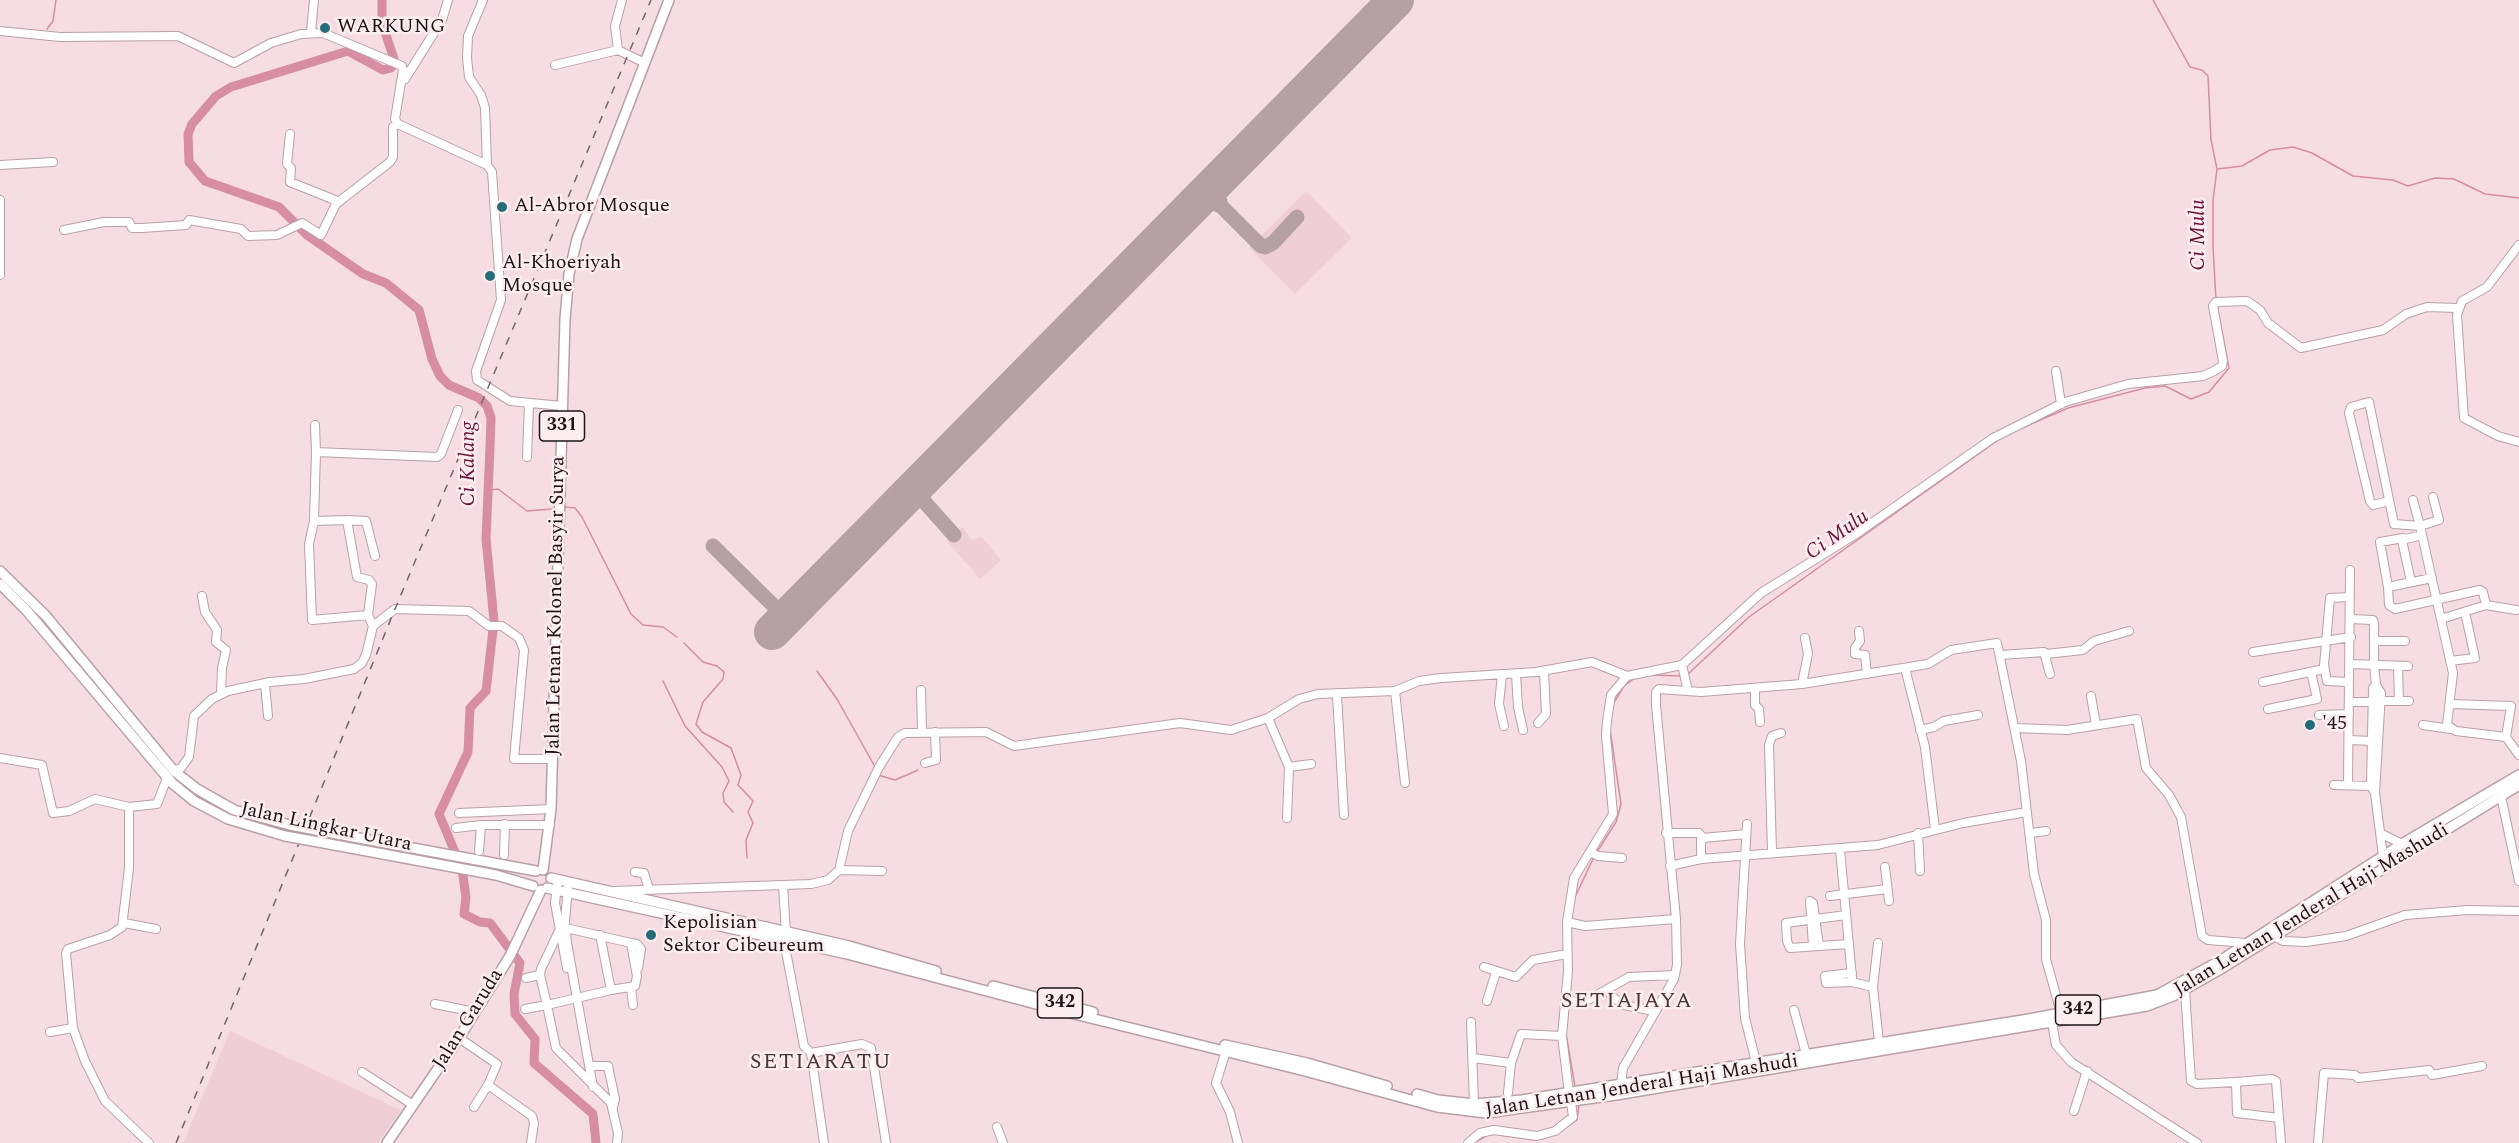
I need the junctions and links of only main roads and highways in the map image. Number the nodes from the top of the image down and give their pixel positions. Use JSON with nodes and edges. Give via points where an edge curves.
{"nodes":[{"id":1,"x":669,"y":0,"type":"edge"},
{"id":2,"x":0,"y":571,"type":"edge"},
{"id":3,"x":0,"y":584,"type":"edge"},
{"id":4,"x":35,"y":603,"type":"junction"},
{"id":5,"x":27,"y":611,"type":"junction"},
{"id":6,"x":136,"y":724,"type":"junction"},
{"id":7,"x":128,"y":731,"type":"junction"},
{"id":8,"x":2519,"y":775,"type":"edge"},
{"id":9,"x":2519,"y":785,"type":"edge"},
{"id":10,"x":234,"y":810,"type":"junction"},
{"id":11,"x":228,"y":819,"type":"junction"},
{"id":12,"x":409,"y":847,"type":"junction"},
{"id":13,"x":406,"y":857,"type":"junction"},
{"id":14,"x":540,"y":870,"type":"junction"},
{"id":15,"x":555,"y":879,"type":"junction"},
{"id":16,"x":544,"y":888,"type":"junction"},
{"id":17,"x":726,"y":923,"type":"junction"},
{"id":18,"x":848,"y":950,"type":"junction"},
{"id":19,"x":2101,"y":1011,"type":"junction"},
{"id":20,"x":1241,"y":1053,"type":"junction"},
{"id":21,"x":1582,"y":1096,"type":"junction"},
{"id":22,"x":1538,"y":1102,"type":"junction"},
{"id":23,"x":387,"y":1143,"type":"edge"}],
"edges":[{"from":1,"to":14,"type":"main road","name":"Jalan Letnan Kolonel Basyir Surya","number":"331","via":[[571,261],[565,319],[551,809]]},
{"from":2,"to":4,"type":"main road","name":"Jalan Lingkar Utara"},
{"from":3,"to":5,"type":"main road","name":"Jalan Lingkar Utara"},
{"from":4,"to":5,"type":"main road"},
{"from":4,"to":6,"type":"main road","name":"Jalan Lingkar Utara"},
{"from":5,"to":7,"type":"main road","name":"Jalan Lingkar Utara"},
{"from":6,"to":7,"type":"main road"},
{"from":6,"to":10,"type":"main road","name":"Jalan Lingkar Utara","via":[[174,771]]},
{"from":7,"to":11,"type":"main road","name":"Jalan Lingkar Utara","via":[[167,778],[194,801]]},
{"from":8,"to":19,"type":"main road","name":"Jalan Letnan Jenderal Haji Mashudi","number":"342","via":[[2169,991]]},
{"from":9,"to":19,"type":"main road","name":"Jalan Letnan Jenderal Haji Mashudi","number":"342","via":[[2186,990],[2147,1006]]},
{"from":10,"to":11,"type":"main road"},
{"from":10,"to":12,"type":"main road","name":"Jalan Lingkar Utara","bridge":true,"via":[[290,825]]},
{"from":11,"to":13,"type":"main road","name":"Jalan Lingkar Utara","bridge":true,"via":[[285,836]]},
{"from":12,"to":13,"type":"main road"},
{"from":12,"to":14,"type":"main road","name":"Jalan Lingkar Utara","via":[[476,855]]},
{"from":13,"to":16,"type":"main road","name":"Jalan Lingkar Utara"},
{"from":14,"to":15,"type":"main road"},
{"from":14,"to":16,"type":"main road","name":"Jalan Letnan Kolonel Basyir Surya","via":[[532,877]]},
{"from":15,"to":16,"type":"main road"},
{"from":15,"to":17,"type":"main road","name":"Jalan Letnan Jenderal Haji Mashudi","number":"342"},
{"from":16,"to":17,"type":"main road","name":"Jalan Letnan Jenderal Haji Mashudi","number":"342"},
{"from":16,"to":23,"type":"main road","name":"Jalan Garuda","via":[[510,956]]},
{"from":17,"to":18,"type":"main road","name":"Jalan Letnan Jenderal Haji Mashudi","number":"342"},
{"from":18,"to":20,"type":"main road","name":"Jalan Letnan Jenderal Haji Mashudi","number":"342"},
{"from":18,"to":20,"type":"main road","name":"Jalan Letnan Jenderal Haji Mashudi","number":"342"},
{"from":19,"to":21,"type":"main road","name":"Jalan Letnan Jenderal Haji Mashudi","number":"342","via":[[2052,1023]]},
{"from":19,"to":21,"type":"main road","name":"Jalan Letnan Jenderal Haji Mashudi","number":"342","via":[[2061,1013],[1621,1084]]},
{"from":20,"to":22,"type":"main road","name":"Jalan Letnan Jenderal Haji Mashudi","number":"342","via":[[1307,1063],[1438,1100],[1474,1104]]},
{"from":20,"to":22,"type":"main road","name":"Jalan Letnan Jenderal Haji Mashudi","number":"342","via":[[1455,1110],[1486,1113]]},
{"from":21,"to":22,"type":"main road","name":"Jalan Letnan Jenderal Haji Mashudi","number":"342"}]}
